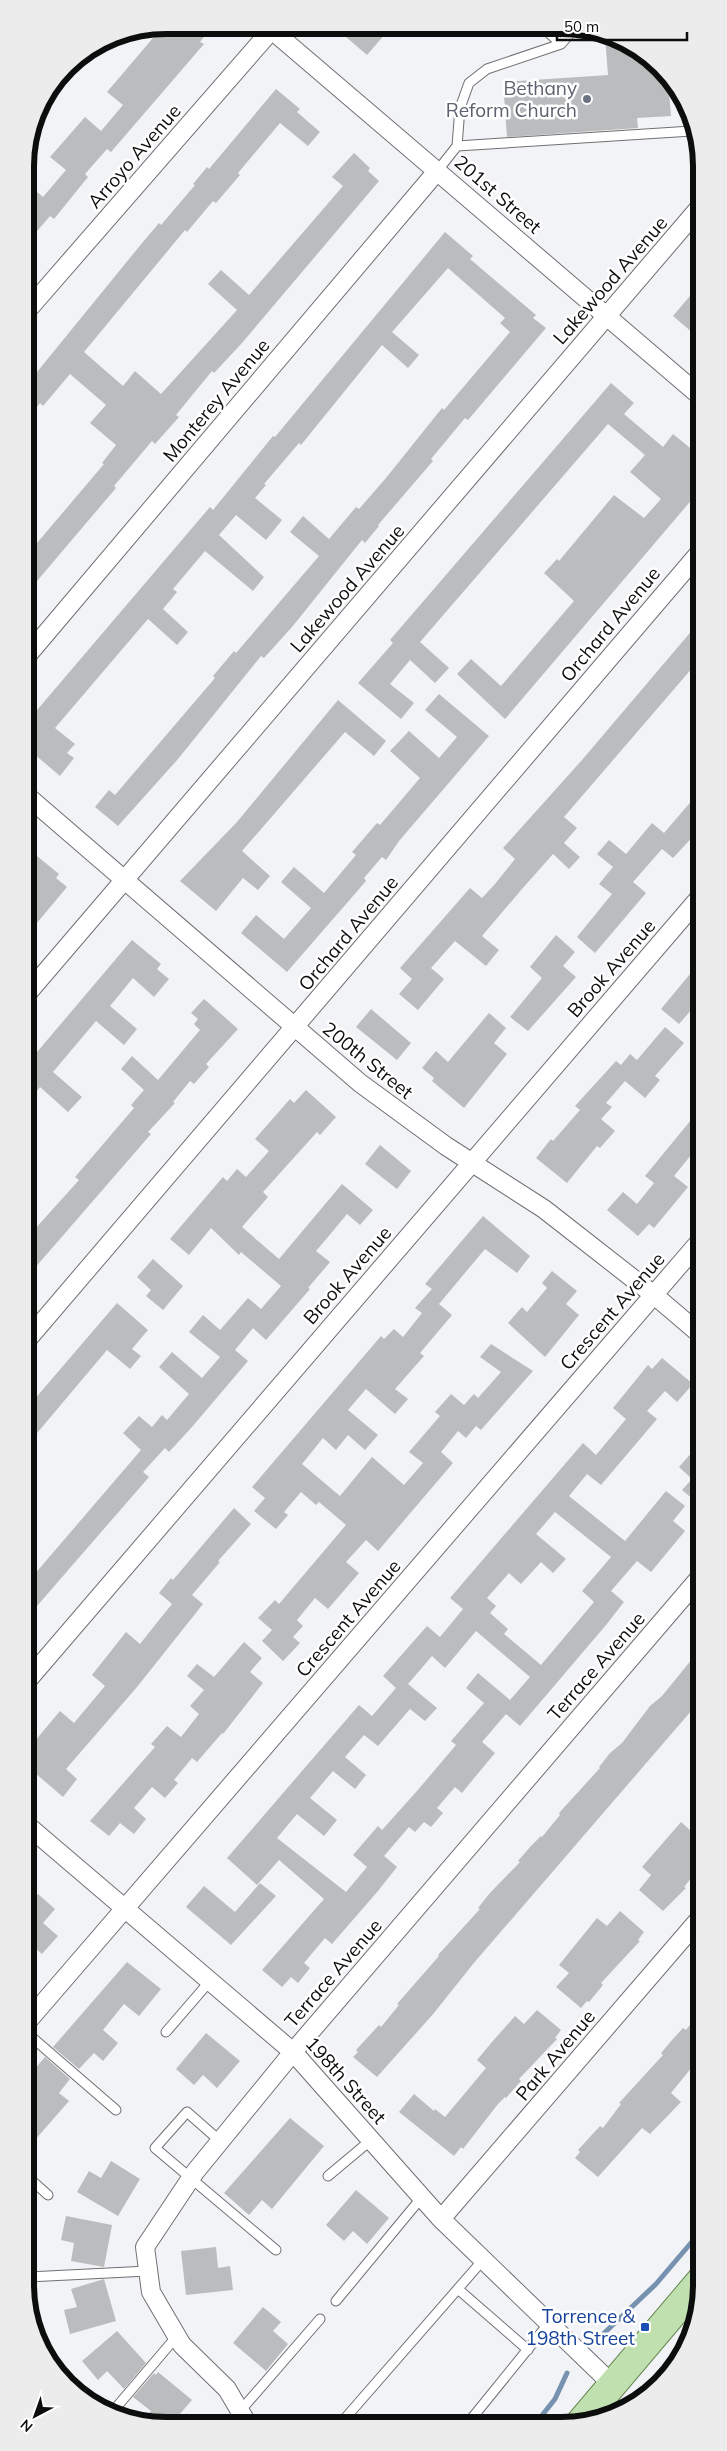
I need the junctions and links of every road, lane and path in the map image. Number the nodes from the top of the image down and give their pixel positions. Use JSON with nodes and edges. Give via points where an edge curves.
{"nodes":[{"id":1,"x":265,"y":34,"type":"edge"},
{"id":2,"x":279,"y":34,"type":"edge"},
{"id":3,"x":549,"y":34,"type":"edge"},
{"id":4,"x":569,"y":34,"type":"edge"},
{"id":5,"x":561,"y":44,"type":"junction"},
{"id":6,"x":689,"y":132,"type":"edge"},
{"id":7,"x":457,"y":146,"type":"junction"},
{"id":8,"x":438,"y":170,"type":"junction"},
{"id":9,"x":693,"y":215,"type":"edge"},
{"id":10,"x":34,"y":304,"type":"edge"},
{"id":11,"x":607,"y":316,"type":"junction"},
{"id":12,"x":693,"y":390,"type":"edge"},
{"id":13,"x":693,"y":560,"type":"edge"},
{"id":14,"x":34,"y":648,"type":"edge"},
{"id":15,"x":34,"y":802,"type":"edge"},
{"id":16,"x":123,"y":881,"type":"junction"},
{"id":17,"x":693,"y":905,"type":"edge"},
{"id":18,"x":34,"y":986,"type":"edge"},
{"id":19,"x":294,"y":1028,"type":"junction"},
{"id":20,"x":472,"y":1162,"type":"junction"},
{"id":21,"x":693,"y":1248,"type":"edge"},
{"id":22,"x":654,"y":1294,"type":"junction"},
{"id":23,"x":693,"y":1328,"type":"edge"},
{"id":24,"x":34,"y":1332,"type":"edge"},
{"id":25,"x":693,"y":1585,"type":"edge"},
{"id":26,"x":34,"y":1673,"type":"edge"},
{"id":27,"x":34,"y":1831,"type":"edge"},
{"id":28,"x":125,"y":1909,"type":"junction"},
{"id":29,"x":693,"y":1926,"type":"edge"},
{"id":30,"x":210,"y":1981,"type":"junction"},
{"id":31,"x":34,"y":2014,"type":"edge"},
{"id":32,"x":166,"y":2032,"type":"dead end"},
{"id":33,"x":34,"y":2039,"type":"edge"},
{"id":34,"x":293,"y":2052,"type":"junction"},
{"id":35,"x":116,"y":2110,"type":"dead end"},
{"id":36,"x":371,"y":2140,"type":"junction"},
{"id":37,"x":220,"y":2141,"type":"junction"},
{"id":38,"x":328,"y":2176,"type":"dead end"},
{"id":39,"x":191,"y":2178,"type":"junction"},
{"id":40,"x":34,"y":2182,"type":"edge"},
{"id":41,"x":48,"y":2195,"type":"dead end"},
{"id":42,"x":422,"y":2197,"type":"junction"},
{"id":43,"x":441,"y":2219,"type":"junction"},
{"id":44,"x":276,"y":2250,"type":"dead end"},
{"id":45,"x":483,"y":2260,"type":"junction"},
{"id":46,"x":148,"y":2271,"type":"junction"},
{"id":47,"x":34,"y":2277,"type":"edge"},
{"id":48,"x":458,"y":2289,"type":"junction"},
{"id":49,"x":693,"y":2290,"type":"edge"},
{"id":50,"x":336,"y":2301,"type":"dead end"},
{"id":51,"x":320,"y":2319,"type":"dead end"},
{"id":52,"x":549,"y":2323,"type":"junction"},
{"id":53,"x":177,"y":2336,"type":"junction"},
{"id":54,"x":528,"y":2350,"type":"junction"},
{"id":55,"x":613,"y":2385,"type":"junction"},
{"id":56,"x":116,"y":2407,"type":"edge"},
{"id":57,"x":587,"y":2415,"type":"edge"},
{"id":58,"x":244,"y":2417,"type":"edge"},
{"id":59,"x":346,"y":2417,"type":"edge"},
{"id":60,"x":473,"y":2417,"type":"edge"}],
"edges":[{"from":1,"to":10,"type":"street","name":"Arroyo Avenue"},
{"from":2,"to":8,"type":"street","name":"201st Street"},
{"from":3,"to":5,"type":"lane"},
{"from":4,"to":5,"type":"lane"},
{"from":5,"to":7,"type":"lane","via":[[487,69],[469,83],[460,108]]},
{"from":6,"to":7,"type":"lane"},
{"from":7,"to":8,"type":"lane"},
{"from":8,"to":11,"type":"street","name":"201st Street"},
{"from":8,"to":14,"type":"street","name":"Monterey Avenue"},
{"from":9,"to":11,"type":"street","name":"Lakewood Avenue"},
{"from":11,"to":12,"type":"street","name":"201st Street"},
{"from":11,"to":16,"type":"street","name":"Lakewood Avenue"},
{"from":13,"to":19,"type":"street","name":"Orchard Avenue"},
{"from":15,"to":16,"type":"street","name":"200th Street"},
{"from":16,"to":18,"type":"street","name":"Lakewood Avenue"},
{"from":16,"to":19,"type":"street","name":"200th Street"},
{"from":17,"to":20,"type":"street","name":"Brook Avenue"},
{"from":19,"to":20,"type":"street","name":"200th Street","via":[[387,1105]]},
{"from":19,"to":24,"type":"street","name":"Orchard Avenue"},
{"from":20,"to":22,"type":"street","name":"200th Street","via":[[544,1209]]},
{"from":20,"to":26,"type":"street","name":"Brook Avenue"},
{"from":21,"to":22,"type":"street","name":"Crescent Avenue"},
{"from":22,"to":23,"type":"street","name":"200th Street"},
{"from":22,"to":28,"type":"street","name":"Crescent Avenue"},
{"from":25,"to":34,"type":"street","name":"Terrace Avenue"},
{"from":27,"to":28,"type":"street","name":"198th Street"},
{"from":28,"to":30,"type":"street","name":"198th Street"},
{"from":28,"to":31,"type":"street","name":"Crescent Avenue"},
{"from":29,"to":43,"type":"street","name":"Park Avenue"},
{"from":30,"to":32,"type":"lane"},
{"from":30,"to":34,"type":"street","name":"198th Street"},
{"from":33,"to":35,"type":"lane"},
{"from":34,"to":36,"type":"street","name":"198th Street"},
{"from":34,"to":37,"type":"street","name":"Terrace Avenue"},
{"from":36,"to":38,"type":"lane"},
{"from":36,"to":42,"type":"street","name":"198th Street"},
{"from":37,"to":39,"type":"street","name":"Terrace Avenue"},
{"from":37,"to":39,"type":"lane","via":[[187,2112],[155,2148]]},
{"from":39,"to":44,"type":"lane"},
{"from":39,"to":46,"type":"street","name":"Terrace Avenue","via":[[145,2247]]},
{"from":40,"to":41,"type":"lane"},
{"from":42,"to":43,"type":"street","name":"198th Street"},
{"from":42,"to":50,"type":"lane"},
{"from":43,"to":45,"type":"street","name":"198th Street"},
{"from":45,"to":48,"type":"lane"},
{"from":45,"to":52,"type":"street","name":"198th Street"},
{"from":46,"to":47,"type":"lane"},
{"from":46,"to":53,"type":"street","name":"Terrace Avenue","via":[[151,2292]]},
{"from":48,"to":54,"type":"lane"},
{"from":48,"to":59,"type":"lane"},
{"from":49,"to":55,"type":"main road"},
{"from":51,"to":58,"type":"lane"},
{"from":52,"to":54,"type":"lane"},
{"from":52,"to":55,"type":"street","name":"198th Street"},
{"from":53,"to":56,"type":"lane"},
{"from":53,"to":58,"type":"street","name":"Terrace Avenue","via":[[182,2345],[227,2389]]},
{"from":54,"to":60,"type":"lane"},
{"from":55,"to":57,"type":"main road"}]}
